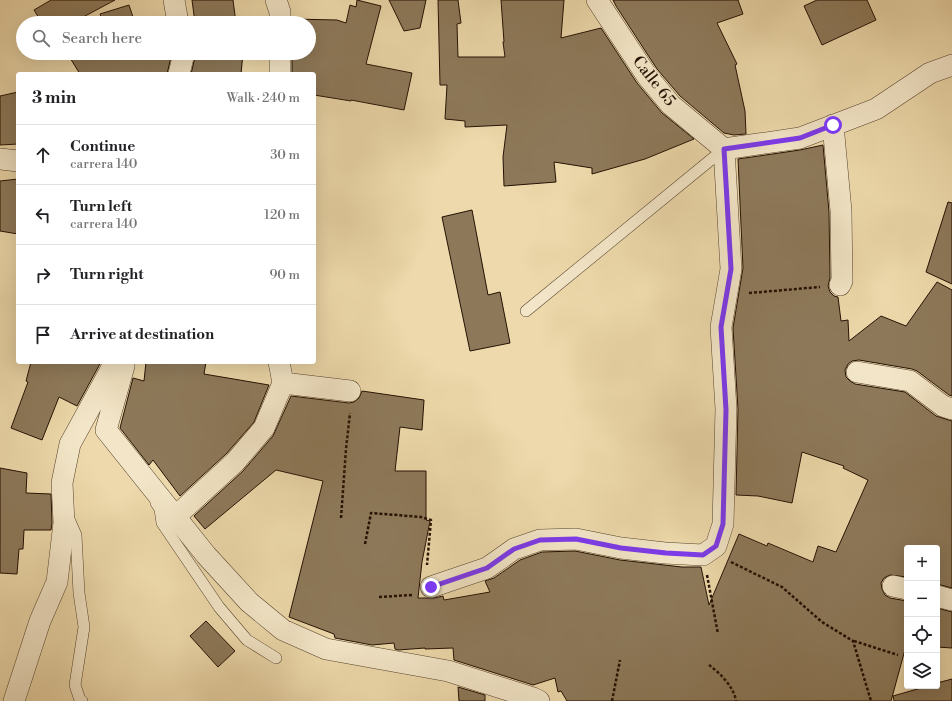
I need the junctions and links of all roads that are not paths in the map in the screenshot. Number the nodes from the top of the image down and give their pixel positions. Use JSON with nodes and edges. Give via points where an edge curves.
{"nodes":[{"id":1,"x":174,"y":0,"type":"edge"},
{"id":2,"x":276,"y":0,"type":"edge"},
{"id":3,"x":597,"y":0,"type":"edge"},
{"id":4,"x":177,"y":16,"type":"edge"},
{"id":5,"x":280,"y":16,"type":"edge"},
{"id":6,"x":182,"y":60,"type":"edge"},
{"id":7,"x":280,"y":60,"type":"edge"},
{"id":8,"x":952,"y":65,"type":"edge"},
{"id":9,"x":179,"y":72,"type":"edge"},
{"id":10,"x":280,"y":72,"type":"edge"},
{"id":11,"x":833,"y":125,"type":"junction"},
{"id":12,"x":724,"y":149,"type":"junction"},
{"id":13,"x":0,"y":159,"type":"edge"},
{"id":14,"x":16,"y":161,"type":"edge"},
{"id":15,"x":840,"y":285,"type":"road end"},
{"id":16,"x":526,"y":311,"type":"dead end"},
{"id":17,"x":114,"y":364,"type":"edge"},
{"id":18,"x":123,"y":364,"type":"edge"},
{"id":19,"x":279,"y":364,"type":"edge"},
{"id":20,"x":857,"y":372,"type":"dead end"},
{"id":21,"x":283,"y":383,"type":"junction"},
{"id":22,"x":350,"y":391,"type":"road end"},
{"id":23,"x":952,"y":409,"type":"edge"},
{"id":24,"x":106,"y":430,"type":"junction"},
{"id":25,"x":63,"y":505,"type":"junction"},
{"id":26,"x":176,"y":516,"type":"junction"},
{"id":27,"x":431,"y":587,"type":"road end"},
{"id":28,"x":940,"y":597,"type":"edge"},
{"id":29,"x":952,"y":600,"type":"edge"},
{"id":30,"x":276,"y":658,"type":"dead end"},
{"id":31,"x":14,"y":701,"type":"edge"},
{"id":32,"x":82,"y":701,"type":"edge"},
{"id":33,"x":539,"y":701,"type":"edge"}],
"edges":[{"from":1,"to":4,"type":"street"},
{"from":2,"to":5,"type":"street"},
{"from":3,"to":12,"type":"street","name":"Calle 65","via":[[647,76],[671,105]]},
{"from":6,"to":9,"type":"street"},
{"from":7,"to":10,"type":"street"},
{"from":8,"to":11,"type":"street","via":[[930,73],[876,109]]},
{"from":11,"to":12,"type":"street","via":[[800,138]]},
{"from":11,"to":15,"type":"street","via":[[841,211]]},
{"from":12,"to":16,"type":"lane"},
{"from":12,"to":27,"type":"street","via":[[731,269],[721,327],[726,410],[723,524],[710,550],[666,553],[576,539],[540,540],[514,549],[487,568]]},
{"from":13,"to":14,"type":"street"},
{"from":17,"to":25,"type":"street","via":[[70,444],[62,483]]},
{"from":18,"to":24,"type":"street"},
{"from":19,"to":21,"type":"street"},
{"from":20,"to":23,"type":"street","via":[[910,381],[943,406]]},
{"from":21,"to":22,"type":"street"},
{"from":21,"to":26,"type":"street","via":[[264,428],[235,462]]},
{"from":24,"to":26,"type":"street"},
{"from":24,"to":30,"type":"lane","via":[[160,509],[162,523],[219,607],[247,640]]},
{"from":25,"to":31,"type":"street","via":[[64,523],[57,582],[40,621]]},
{"from":25,"to":32,"type":"lane","via":[[76,535],[79,594],[84,627],[75,685]]},
{"from":26,"to":33,"type":"street","via":[[206,555],[249,602],[283,630],[326,650],[448,671]]},
{"from":28,"to":29,"type":"street"}]}
